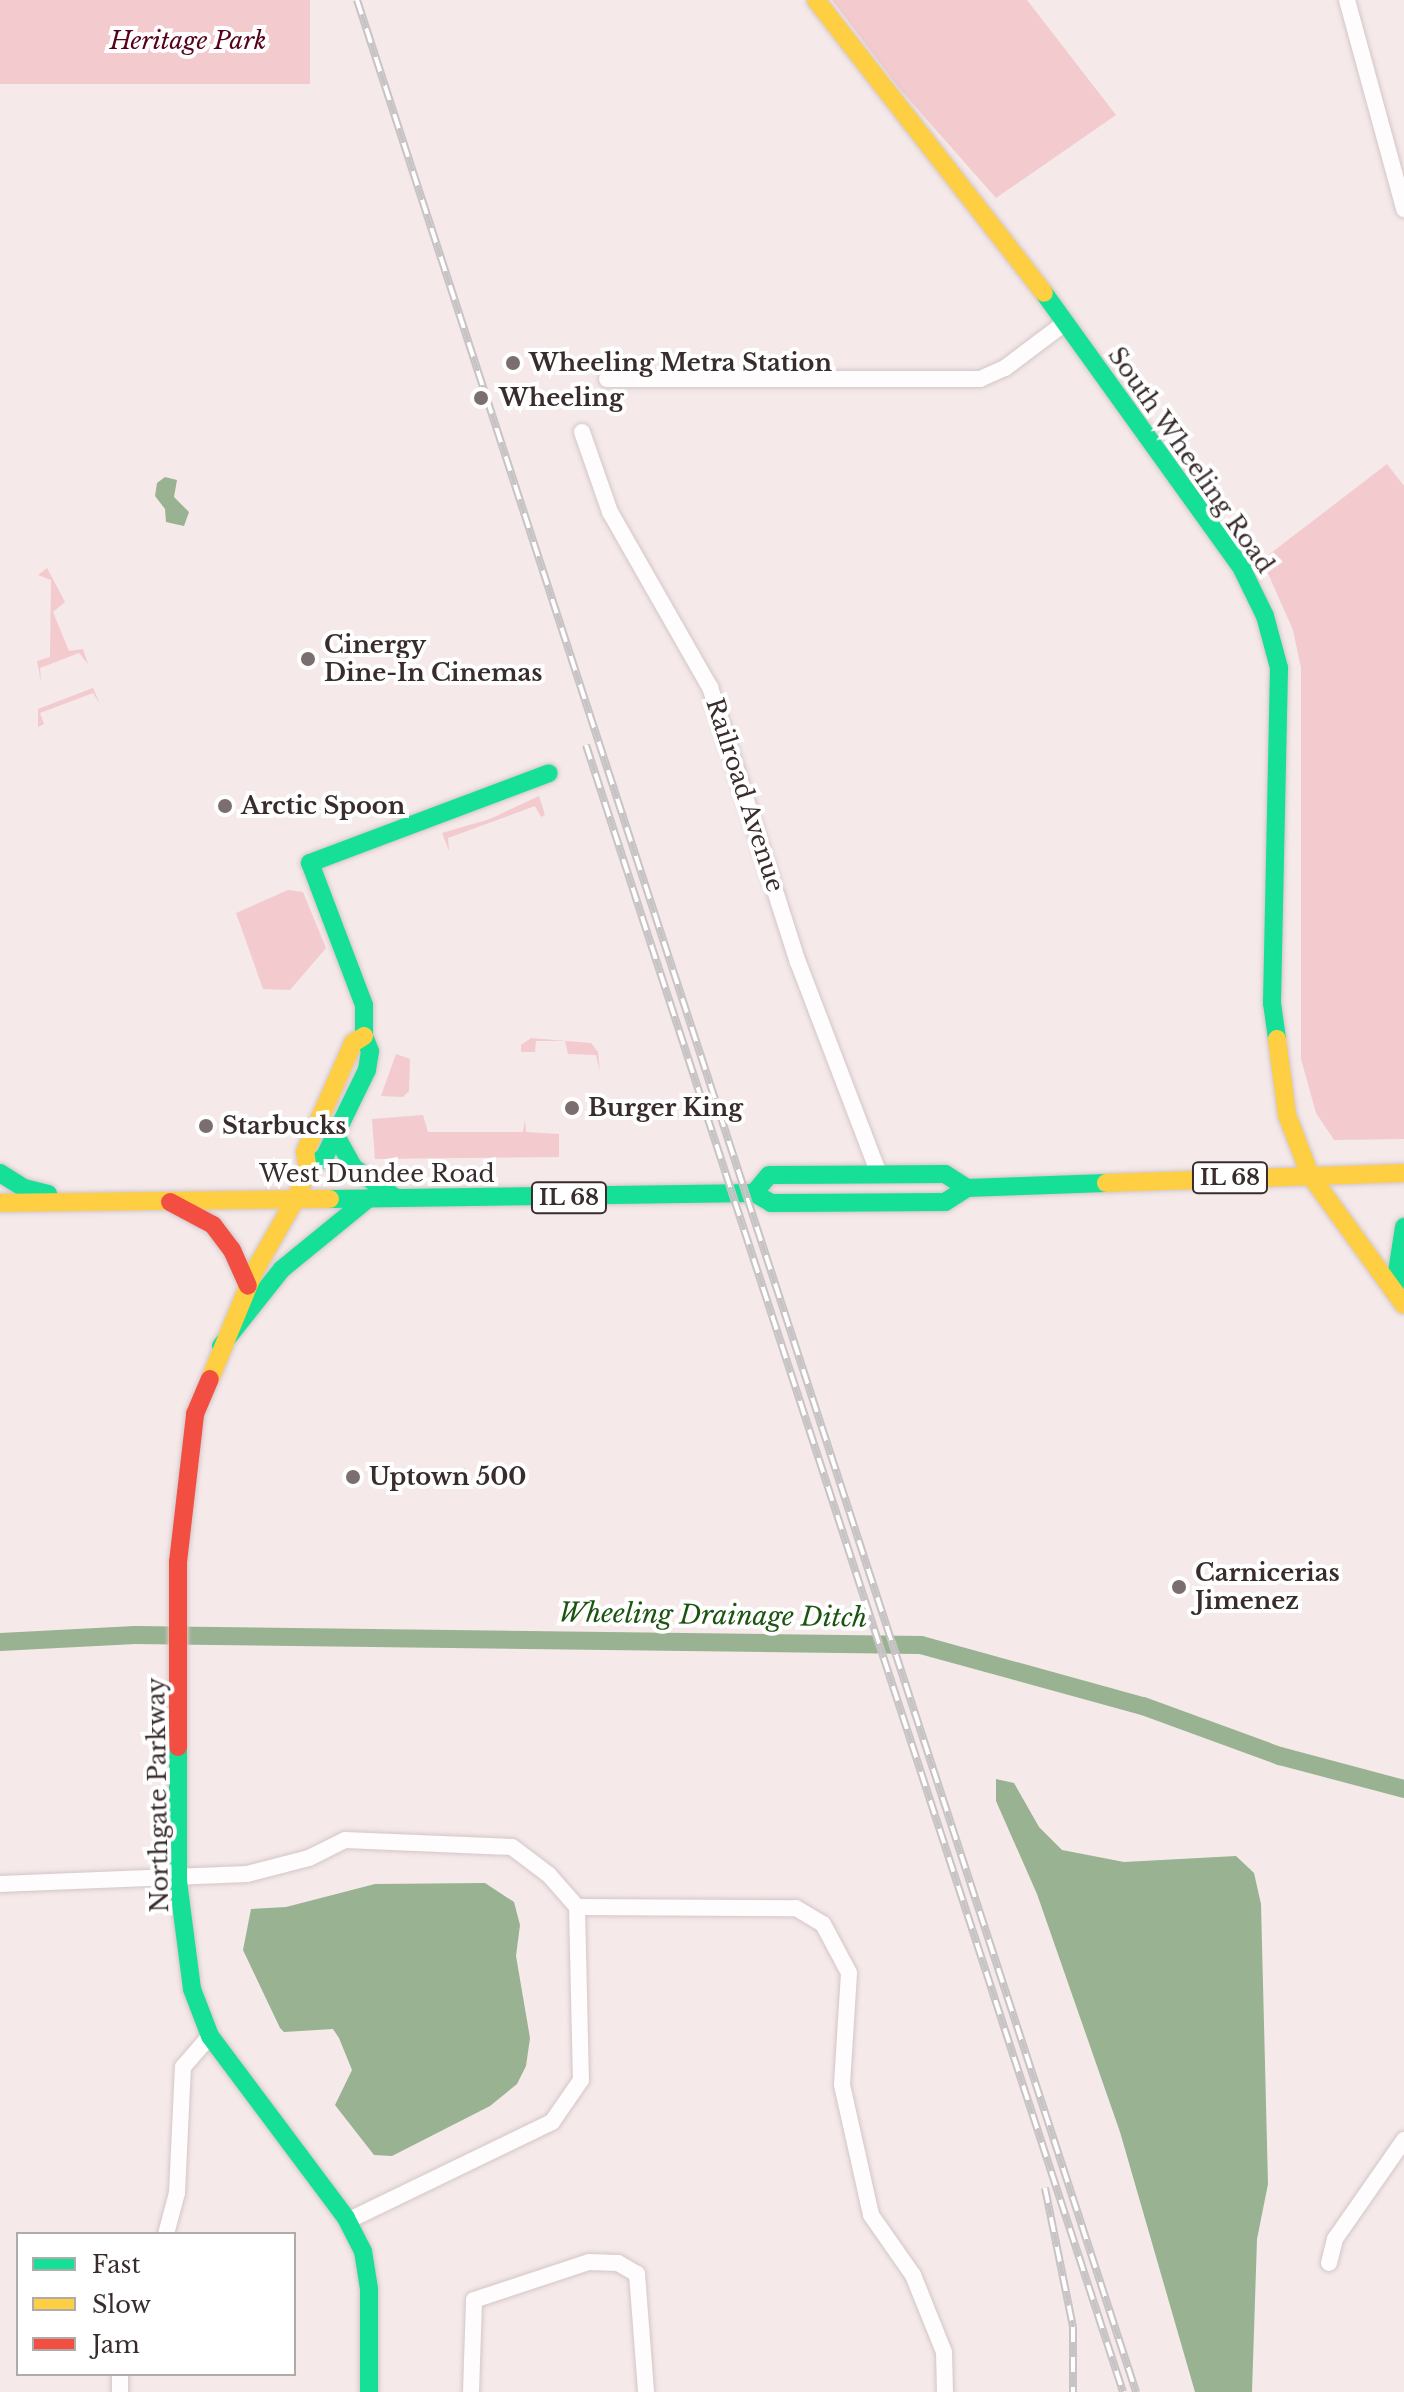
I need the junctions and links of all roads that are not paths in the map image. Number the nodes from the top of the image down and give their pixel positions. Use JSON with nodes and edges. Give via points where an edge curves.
{"nodes":[{"id":1,"x":816,"y":0,"type":"edge"},
{"id":2,"x":1347,"y":0,"type":"edge"},
{"id":3,"x":1404,"y":209,"type":"edge"},
{"id":4,"x":1066,"y":322,"type":"junction"},
{"id":5,"x":607,"y":379,"type":"dead end"},
{"id":6,"x":582,"y":432,"type":"dead end"},
{"id":7,"x":549,"y":773,"type":"dead end"},
{"id":8,"x":364,"y":1036,"type":"junction"},
{"id":9,"x":335,"y":1134,"type":"junction"},
{"id":10,"x":308,"y":1169,"type":"junction"},
{"id":11,"x":878,"y":1172,"type":"junction"},
{"id":12,"x":0,"y":1173,"type":"edge"},
{"id":13,"x":1404,"y":1173,"type":"edge"},
{"id":14,"x":1310,"y":1175,"type":"junction"},
{"id":15,"x":967,"y":1188,"type":"junction"},
{"id":16,"x":754,"y":1193,"type":"junction"},
{"id":17,"x":296,"y":1198,"type":"junction"},
{"id":18,"x":369,"y":1198,"type":"junction"},
{"id":19,"x":396,"y":1198,"type":"junction"},
{"id":20,"x":78,"y":1200,"type":"junction"},
{"id":21,"x":168,"y":1201,"type":"junction"},
{"id":22,"x":0,"y":1203,"type":"edge"},
{"id":23,"x":1404,"y":1227,"type":"edge"},
{"id":24,"x":248,"y":1286,"type":"junction"},
{"id":25,"x":1399,"y":1298,"type":"edge"},
{"id":26,"x":221,"y":1346,"type":"junction"},
{"id":27,"x":178,"y":1881,"type":"junction"},
{"id":28,"x":0,"y":1884,"type":"edge"},
{"id":29,"x":577,"y":1907,"type":"junction"},
{"id":30,"x":210,"y":2036,"type":"junction"},
{"id":31,"x":1404,"y":2140,"type":"edge"},
{"id":32,"x":347,"y":2221,"type":"junction"},
{"id":33,"x":167,"y":2232,"type":"edge"},
{"id":34,"x":1329,"y":2263,"type":"dead end"},
{"id":35,"x":369,"y":2392,"type":"edge"},
{"id":36,"x":471,"y":2392,"type":"edge"},
{"id":37,"x":646,"y":2392,"type":"edge"},
{"id":38,"x":945,"y":2392,"type":"edge"}],
"edges":[{"from":1,"to":4,"type":"main road","name":"South Wheeling Road"},
{"from":2,"to":3,"type":"street"},
{"from":4,"to":5,"type":"street","via":[[1005,368],[956,382]]},
{"from":4,"to":14,"type":"main road","name":"South Wheeling Road","via":[[1242,569],[1265,616],[1279,668],[1272,1003],[1287,1115]]},
{"from":6,"to":11,"type":"street","name":"Railroad Avenue","via":[[610,512],[710,687],[798,962]]},
{"from":7,"to":8,"type":"main road","name":"Northgate Parkway","via":[[310,863],[364,1005]]},
{"from":8,"to":9,"type":"main road","name":"Northgate Parkway","via":[[370,1051],[367,1070]]},
{"from":8,"to":10,"type":"main road","name":"Northgate Parkway","via":[[353,1043],[305,1152]]},
{"from":9,"to":10,"type":"main road","name":"Northgate Parkway","via":[[325,1156]]},
{"from":9,"to":19,"type":"main road","via":[[353,1167]]},
{"from":10,"to":17,"type":"main road","name":"Northgate Parkway"},
{"from":11,"to":15,"type":"main road","name":"West Dundee Road","number":"IL 68","via":[[945,1174]]},
{"from":11,"to":16,"type":"main road","name":"West Dundee Road","number":"IL 68","via":[[769,1175]]},
{"from":12,"to":20,"type":"main road","via":[[24,1188]]},
{"from":13,"to":14,"type":"main road","name":"West Dundee Road","number":"IL 68"},
{"from":14,"to":15,"type":"main road","name":"West Dundee Road","number":"IL 68"},
{"from":14,"to":25,"type":"main road","name":"South Wheeling Road"},
{"from":15,"to":16,"type":"main road","name":"West Dundee Road","number":"IL 68","via":[[945,1202],[771,1203]]},
{"from":16,"to":19,"type":"main road","name":"West Dundee Road","number":"IL 68"},
{"from":17,"to":18,"type":"main road","name":"West Dundee Road","number":"IL 68"},
{"from":17,"to":21,"type":"main road","name":"West Dundee Road","number":"IL 68"},
{"from":17,"to":24,"type":"main road","name":"Northgate Parkway"},
{"from":18,"to":19,"type":"main road","name":"West Dundee Road","number":"IL 68"},
{"from":18,"to":26,"type":"main road","via":[[282,1269]]},
{"from":20,"to":21,"type":"main road","name":"West Dundee Road","number":"IL 68"},
{"from":20,"to":22,"type":"main road","name":"West Dundee Road","number":"IL 68"},
{"from":21,"to":24,"type":"main road","via":[[213,1225],[232,1250]]},
{"from":23,"to":25,"type":"main road"},
{"from":24,"to":26,"type":"main road","name":"Northgate Parkway"},
{"from":26,"to":27,"type":"main road","name":"Northgate Parkway","via":[[191,1440],[178,1562]]},
{"from":27,"to":28,"type":"street"},
{"from":27,"to":29,"type":"street","via":[[247,1874],[309,1858],[345,1840],[411,1840],[512,1847],[549,1875]]},
{"from":27,"to":30,"type":"main road","name":"Northgate Parkway","via":[[192,1989]]},
{"from":29,"to":32,"type":"street","via":[[581,2080],[552,2122]]},
{"from":29,"to":38,"type":"street","via":[[796,1908],[823,1924],[849,1973],[842,2085],[871,2215],[913,2275],[944,2352]]},
{"from":30,"to":32,"type":"main road","name":"Northgate Parkway"},
{"from":30,"to":33,"type":"street","via":[[183,2067],[177,2193]]},
{"from":31,"to":34,"type":"street","via":[[1335,2239]]},
{"from":32,"to":35,"type":"main road","name":"Northgate Parkway","via":[[363,2251],[369,2289]]},
{"from":36,"to":37,"type":"street","via":[[474,2300],[589,2262],[618,2263],[637,2274]]}]}
